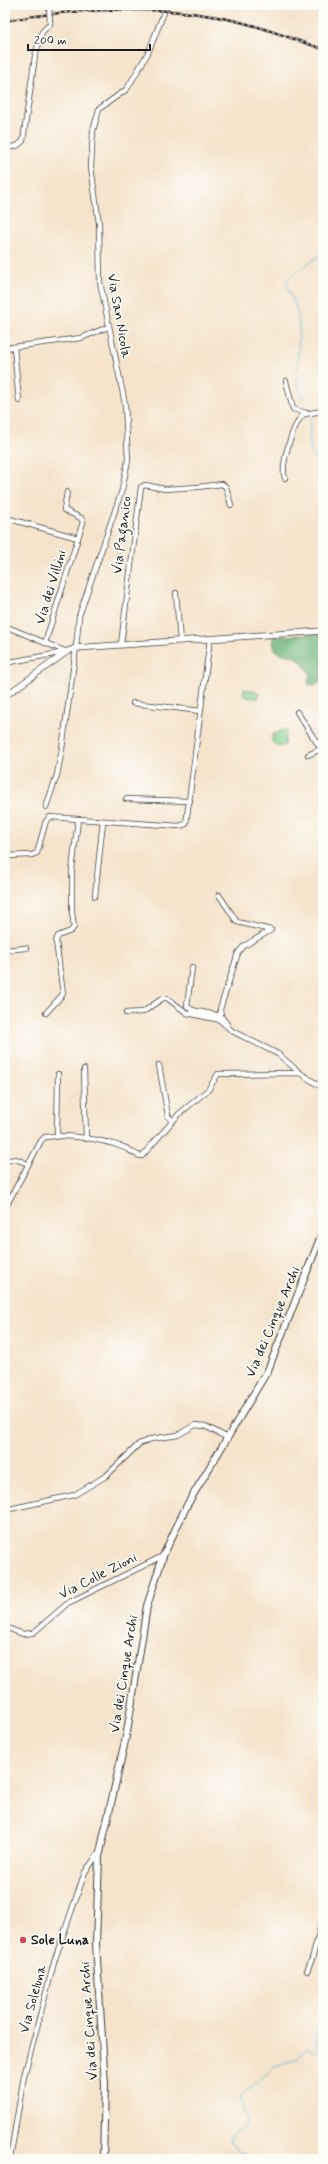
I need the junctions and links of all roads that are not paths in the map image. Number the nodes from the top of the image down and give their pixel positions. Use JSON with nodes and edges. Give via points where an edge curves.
{"nodes":[{"id":1,"x":167,"y":5,"type":"edge"},
{"id":2,"x":49,"y":6,"type":"edge"},
{"id":3,"x":5,"y":148,"type":"edge"},
{"id":4,"x":108,"y":328,"type":"junction"},
{"id":5,"x":14,"y":347,"type":"junction"},
{"id":6,"x":5,"y":348,"type":"edge"},
{"id":7,"x":286,"y":382,"type":"dead end"},
{"id":8,"x":19,"y":401,"type":"dead end"},
{"id":9,"x":323,"y":410,"type":"edge"},
{"id":10,"x":306,"y":413,"type":"junction"},
{"id":11,"x":285,"y":478,"type":"dead end"},
{"id":12,"x":67,"y":492,"type":"dead end"},
{"id":13,"x":232,"y":505,"type":"dead end"},
{"id":14,"x":6,"y":518,"type":"dead end"},
{"id":15,"x":78,"y":538,"type":"junction"},
{"id":16,"x":176,"y":593,"type":"dead end"},
{"id":17,"x":5,"y":626,"type":"edge"},
{"id":18,"x":323,"y":631,"type":"edge"},
{"id":19,"x":210,"y":639,"type":"junction"},
{"id":20,"x":180,"y":641,"type":"junction"},
{"id":21,"x":45,"y":643,"type":"junction"},
{"id":22,"x":121,"y":644,"type":"junction"},
{"id":23,"x":76,"y":648,"type":"junction"},
{"id":24,"x":67,"y":652,"type":"junction"},
{"id":25,"x":5,"y":662,"type":"edge"},
{"id":26,"x":5,"y":696,"type":"edge"},
{"id":27,"x":133,"y":703,"type":"dead end"},
{"id":28,"x":201,"y":711,"type":"junction"},
{"id":29,"x":297,"y":712,"type":"dead end"},
{"id":30,"x":322,"y":748,"type":"edge"},
{"id":31,"x":308,"y":755,"type":"dead end"},
{"id":32,"x":126,"y":799,"type":"dead end"},
{"id":33,"x":190,"y":801,"type":"junction"},
{"id":34,"x":46,"y":808,"type":"dead end"},
{"id":35,"x":78,"y":820,"type":"junction"},
{"id":36,"x":103,"y":822,"type":"junction"},
{"id":37,"x":5,"y":856,"type":"edge"},
{"id":38,"x":219,"y":895,"type":"dead end"},
{"id":39,"x":95,"y":896,"type":"dead end"},
{"id":40,"x":26,"y":948,"type":"dead end"},
{"id":41,"x":5,"y":950,"type":"edge"},
{"id":42,"x":192,"y":967,"type":"dead end"},
{"id":43,"x":46,"y":1013,"type":"dead end"},
{"id":44,"x":126,"y":1013,"type":"dead end"},
{"id":45,"x":221,"y":1016,"type":"junction"},
{"id":46,"x":237,"y":1034,"type":"junction"},
{"id":47,"x":159,"y":1065,"type":"dead end"},
{"id":48,"x":84,"y":1069,"type":"dead end"},
{"id":49,"x":300,"y":1073,"type":"junction"},
{"id":50,"x":58,"y":1074,"type":"dead end"},
{"id":51,"x":323,"y":1088,"type":"edge"},
{"id":52,"x":173,"y":1121,"type":"junction"},
{"id":53,"x":57,"y":1137,"type":"junction"},
{"id":54,"x":86,"y":1139,"type":"junction"},
{"id":55,"x":5,"y":1161,"type":"edge"},
{"id":56,"x":28,"y":1164,"type":"junction"},
{"id":57,"x":5,"y":1208,"type":"edge"},
{"id":58,"x":323,"y":1231,"type":"edge"},
{"id":59,"x":228,"y":1438,"type":"junction"},
{"id":60,"x":5,"y":1510,"type":"edge"},
{"id":61,"x":162,"y":1556,"type":"junction"},
{"id":62,"x":5,"y":1627,"type":"edge"},
{"id":63,"x":99,"y":1853,"type":"junction"},
{"id":64,"x":323,"y":1918,"type":"edge"},
{"id":65,"x":307,"y":1971,"type":"dead end"},
{"id":66,"x":10,"y":2159,"type":"edge"},
{"id":67,"x":103,"y":2159,"type":"edge"}],
"edges":[{"from":1,"to":4,"type":"street","name":"Via San Nicola","via":[[153,43],[127,89],[100,108],[94,126],[91,169],[99,217],[100,276]]},
{"from":2,"to":3,"type":"street","bridge":true,"via":[[50,24],[42,32],[34,58],[23,141],[17,146]]},
{"from":4,"to":5,"type":"street","via":[[81,338]]},
{"from":4,"to":23,"type":"street","name":"Via San Nicola","via":[[125,404],[128,463],[121,493],[80,613]]},
{"from":5,"to":6,"type":"street"},
{"from":5,"to":8,"type":"street"},
{"from":7,"to":10,"type":"street","via":[[293,409]]},
{"from":9,"to":10,"type":"street"},
{"from":10,"to":11,"type":"street","via":[[299,419],[292,432],[284,471]]},
{"from":12,"to":15,"type":"street","name":"Via dei Villini","via":[[64,510],[83,520]]},
{"from":13,"to":22,"type":"street","name":"Via Paganico","via":[[222,484],[198,488],[165,489],[145,485],[141,488]]},
{"from":14,"to":15,"type":"street","name":"Via dei Villini"},
{"from":15,"to":21,"type":"street","name":"Via dei Villini"},
{"from":16,"to":20,"type":"street"},
{"from":17,"to":21,"type":"street"},
{"from":18,"to":19,"type":"street"},
{"from":19,"to":20,"type":"street"},
{"from":19,"to":28,"type":"street"},
{"from":20,"to":22,"type":"street"},
{"from":21,"to":24,"type":"street"},
{"from":22,"to":23,"type":"street"},
{"from":23,"to":24,"type":"street"},
{"from":23,"to":34,"type":"street","via":[[61,756]]},
{"from":24,"to":25,"type":"street"},
{"from":24,"to":26,"type":"street"},
{"from":27,"to":28,"type":"street"},
{"from":28,"to":33,"type":"street"},
{"from":29,"to":30,"type":"street"},
{"from":30,"to":31,"type":"street"},
{"from":32,"to":33,"type":"street"},
{"from":33,"to":36,"type":"street","via":[[184,826]]},
{"from":35,"to":36,"type":"street"},
{"from":35,"to":37,"type":"street","via":[[49,818],[46,821],[40,848],[36,853]]},
{"from":35,"to":43,"type":"street","via":[[72,866],[74,927],[71,931],[58,936],[56,941],[63,993]]},
{"from":36,"to":39,"type":"street"},
{"from":38,"to":45,"type":"street","via":[[237,922],[271,930],[244,946],[238,953],[220,1009]]},
{"from":40,"to":41,"type":"street"},
{"from":42,"to":45,"type":"street","via":[[187,1006],[192,1010]]},
{"from":44,"to":46,"type":"street","via":[[143,1012],[166,998],[187,1013],[218,1020]]},
{"from":45,"to":46,"type":"street"},
{"from":46,"to":49,"type":"street","via":[[275,1052]]},
{"from":47,"to":52,"type":"street","via":[[167,1112]]},
{"from":48,"to":54,"type":"street"},
{"from":49,"to":51,"type":"street"},
{"from":49,"to":52,"type":"street","via":[[218,1074],[208,1090]]},
{"from":50,"to":53,"type":"street"},
{"from":52,"to":54,"type":"street","via":[[142,1156],[123,1147]]},
{"from":53,"to":54,"type":"street"},
{"from":53,"to":56,"type":"street","via":[[42,1139]]},
{"from":55,"to":56,"type":"street","via":[[16,1159]]},
{"from":56,"to":57,"type":"street"},
{"from":58,"to":59,"type":"main road","name":"Via dei Cinque Archi","via":[[269,1367]]},
{"from":59,"to":60,"type":"street","via":[[199,1424],[178,1435],[148,1440],[134,1447],[106,1476],[76,1494]]},
{"from":59,"to":61,"type":"main road","name":"Via dei Cinque Archi","via":[[190,1499]]},
{"from":61,"to":62,"type":"street","name":"Via Colle Zioni","via":[[68,1603],[33,1633],[23,1634]]},
{"from":61,"to":63,"type":"main road","name":"Via dei Cinque Archi","via":[[146,1610],[127,1732]]},
{"from":63,"to":66,"type":"street","name":"Via Soleluna","via":[[85,1872],[52,1968],[24,2076]]},
{"from":63,"to":67,"type":"main road","name":"Via dei Cinque Archi","via":[[96,1940],[105,2085]]},
{"from":64,"to":65,"type":"street"}]}
